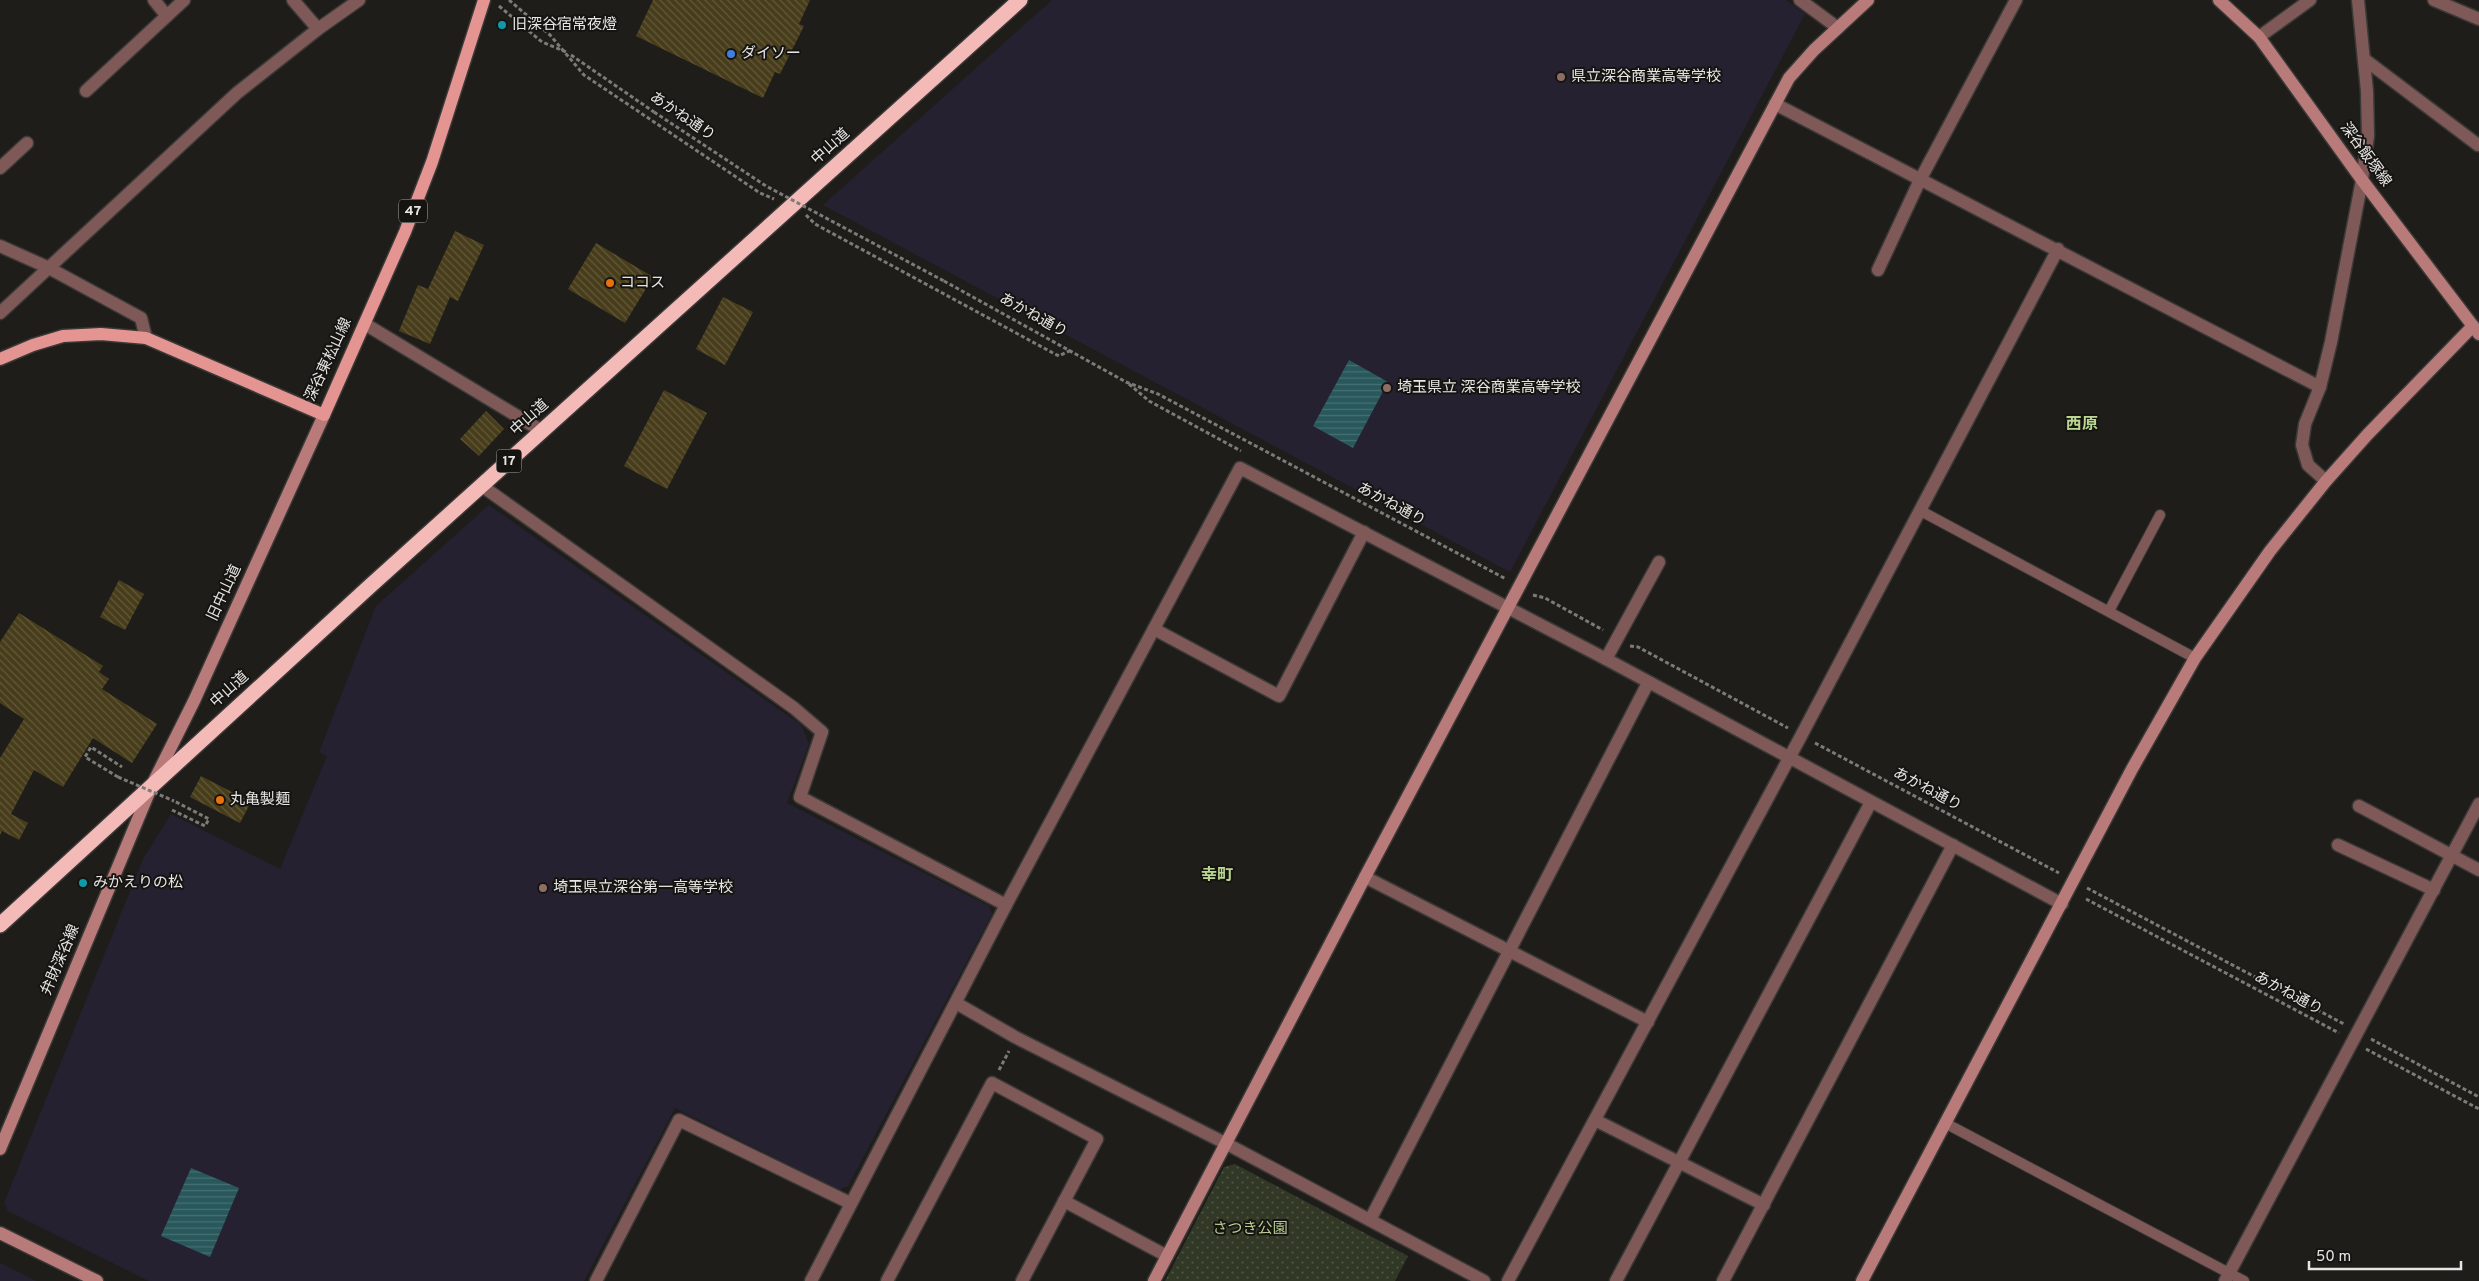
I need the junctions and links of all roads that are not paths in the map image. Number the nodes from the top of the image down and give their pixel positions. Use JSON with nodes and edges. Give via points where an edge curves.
{"nodes":[{"id":1,"x":154,"y":0,"type":"edge"},
{"id":2,"x":184,"y":0,"type":"edge"},
{"id":3,"x":293,"y":0,"type":"edge"},
{"id":4,"x":360,"y":0,"type":"edge"},
{"id":5,"x":1020,"y":0,"type":"edge"},
{"id":6,"x":1800,"y":0,"type":"edge"},
{"id":7,"x":1868,"y":0,"type":"edge"},
{"id":8,"x":2016,"y":0,"type":"edge"},
{"id":9,"x":2219,"y":0,"type":"edge"},
{"id":10,"x":2310,"y":0,"type":"edge"},
{"id":11,"x":2358,"y":0,"type":"edge"},
{"id":12,"x":2434,"y":0,"type":"edge"},
{"id":13,"x":490,"y":1,"type":"edge"},
{"id":14,"x":166,"y":15,"type":"junction"},
{"id":15,"x":2479,"y":19,"type":"edge"},
{"id":16,"x":1838,"y":28,"type":"junction"},
{"id":17,"x":318,"y":29,"type":"junction"},
{"id":18,"x":2259,"y":37,"type":"junction"},
{"id":19,"x":2364,"y":59,"type":"junction"},
{"id":20,"x":86,"y":91,"type":"dead end"},
{"id":21,"x":1775,"y":104,"type":"junction"},
{"id":22,"x":27,"y":143,"type":"dead end"},
{"id":23,"x":2478,"y":145,"type":"edge"},
{"id":24,"x":0,"y":168,"type":"edge"},
{"id":25,"x":1920,"y":180,"type":"junction"},
{"id":26,"x":2362,"y":180,"type":"junction"},
{"id":27,"x":0,"y":246,"type":"edge"},
{"id":28,"x":2058,"y":249,"type":"junction"},
{"id":29,"x":48,"y":267,"type":"junction"},
{"id":30,"x":1878,"y":270,"type":"dead end"},
{"id":31,"x":0,"y":313,"type":"edge"},
{"id":32,"x":365,"y":324,"type":"junction"},
{"id":33,"x":2476,"y":330,"type":"edge"},
{"id":34,"x":146,"y":338,"type":"junction"},
{"id":35,"x":0,"y":359,"type":"edge"},
{"id":36,"x":2320,"y":387,"type":"junction"},
{"id":37,"x":324,"y":415,"type":"junction"},
{"id":38,"x":542,"y":430,"type":"junction"},
{"id":39,"x":2326,"y":481,"type":"junction"},
{"id":40,"x":482,"y":486,"type":"junction"},
{"id":41,"x":1921,"y":511,"type":"junction"},
{"id":42,"x":2160,"y":515,"type":"dead end"},
{"id":43,"x":1364,"y":532,"type":"junction"},
{"id":44,"x":1659,"y":562,"type":"dead end"},
{"id":45,"x":1508,"y":608,"type":"junction"},
{"id":46,"x":2109,"y":611,"type":"junction"},
{"id":47,"x":1154,"y":629,"type":"junction"},
{"id":48,"x":2195,"y":658,"type":"junction"},
{"id":49,"x":1606,"y":659,"type":"junction"},
{"id":50,"x":1648,"y":683,"type":"junction"},
{"id":51,"x":1789,"y":759,"type":"junction"},
{"id":52,"x":153,"y":783,"type":"junction"},
{"id":53,"x":1871,"y":802,"type":"junction"},
{"id":54,"x":2479,"y":804,"type":"edge"},
{"id":55,"x":2359,"y":806,"type":"dead end"},
{"id":56,"x":2338,"y":844,"type":"dead end"},
{"id":57,"x":1953,"y":845,"type":"junction"},
{"id":58,"x":2452,"y":856,"type":"junction"},
{"id":59,"x":2479,"y":870,"type":"edge"},
{"id":60,"x":1365,"y":877,"type":"junction"},
{"id":61,"x":2434,"y":890,"type":"junction"},
{"id":62,"x":2062,"y":904,"type":"junction"},
{"id":63,"x":1006,"y":905,"type":"junction"},
{"id":64,"x":0,"y":925,"type":"edge"},
{"id":65,"x":1510,"y":952,"type":"junction"},
{"id":66,"x":956,"y":1003,"type":"junction"},
{"id":67,"x":1648,"y":1022,"type":"junction"},
{"id":68,"x":1595,"y":1120,"type":"junction"},
{"id":69,"x":1946,"y":1123,"type":"junction"},
{"id":70,"x":1227,"y":1144,"type":"junction"},
{"id":71,"x":0,"y":1149,"type":"edge"},
{"id":72,"x":1680,"y":1161,"type":"junction"},
{"id":73,"x":1064,"y":1201,"type":"junction"},
{"id":74,"x":850,"y":1204,"type":"junction"},
{"id":75,"x":1764,"y":1205,"type":"junction"},
{"id":76,"x":1370,"y":1220,"type":"junction"},
{"id":77,"x":0,"y":1233,"type":"edge"},
{"id":78,"x":1167,"y":1256,"type":"junction"},
{"id":79,"x":2228,"y":1277,"type":"edge"},
{"id":80,"x":97,"y":1281,"type":"edge"},
{"id":81,"x":596,"y":1281,"type":"edge"},
{"id":82,"x":811,"y":1281,"type":"edge"},
{"id":83,"x":887,"y":1281,"type":"edge"},
{"id":84,"x":1022,"y":1281,"type":"edge"},
{"id":85,"x":1154,"y":1281,"type":"edge"},
{"id":86,"x":1484,"y":1281,"type":"edge"},
{"id":87,"x":1508,"y":1281,"type":"edge"},
{"id":88,"x":1616,"y":1281,"type":"edge"},
{"id":89,"x":1723,"y":1281,"type":"edge"},
{"id":90,"x":1862,"y":1281,"type":"edge"},
{"id":91,"x":2244,"y":1281,"type":"edge"}],
"edges":[{"from":1,"to":14,"type":"street"},
{"from":2,"to":14,"type":"street"},
{"from":3,"to":17,"type":"street"},
{"from":4,"to":17,"type":"street"},
{"from":5,"to":38,"type":"highway","name":"中山道","number":"17"},
{"from":6,"to":16,"type":"street"},
{"from":7,"to":16,"type":"street"},
{"from":8,"to":25,"type":"street"},
{"from":9,"to":18,"type":"street","name":"深谷飯塚線"},
{"from":10,"to":18,"type":"street"},
{"from":11,"to":19,"type":"street"},
{"from":12,"to":15,"type":"street"},
{"from":13,"to":32,"type":"main road","name":"深谷東松山線","number":"47","via":[[405,232]]},
{"from":14,"to":20,"type":"street"},
{"from":16,"to":21,"type":"street","via":[[1800,63]]},
{"from":17,"to":29,"type":"street","via":[[237,93]]},
{"from":18,"to":26,"type":"street","name":"深谷飯塚線"},
{"from":19,"to":23,"type":"street"},
{"from":19,"to":26,"type":"street","via":[[2368,136]]},
{"from":21,"to":25,"type":"street"},
{"from":21,"to":45,"type":"street"},
{"from":22,"to":24,"type":"street"},
{"from":25,"to":28,"type":"street"},
{"from":25,"to":30,"type":"street"},
{"from":26,"to":33,"type":"street","name":"深谷飯塚線"},
{"from":26,"to":36,"type":"street"},
{"from":27,"to":29,"type":"street"},
{"from":28,"to":36,"type":"street"},
{"from":28,"to":41,"type":"street"},
{"from":29,"to":31,"type":"street"},
{"from":29,"to":34,"type":"street","via":[[141,318]]},
{"from":32,"to":37,"type":"main road","name":"深谷東松山線","number":"47"},
{"from":32,"to":38,"type":"street"},
{"from":33,"to":39,"type":"street","via":[[2368,434]]},
{"from":34,"to":35,"type":"main road","name":"深谷東松山線","via":[[101,334],[63,336]]},
{"from":34,"to":37,"type":"main road","name":"深谷東松山線"},
{"from":36,"to":39,"type":"street","via":[[2305,424],[2302,445],[2308,465]]},
{"from":37,"to":52,"type":"street","name":"旧中山道","via":[[194,701]]},
{"from":38,"to":40,"type":"highway","name":"中山道","number":"17"},
{"from":39,"to":48,"type":"street","via":[[2270,551]]},
{"from":40,"to":52,"type":"highway","name":"中山道","number":"17"},
{"from":40,"to":63,"type":"street","via":[[794,708],[822,732],[800,797]]},
{"from":41,"to":46,"type":"lane"},
{"from":41,"to":51,"type":"street"},
{"from":42,"to":46,"type":"lane"},
{"from":43,"to":45,"type":"street"},
{"from":43,"to":47,"type":"street","via":[[1240,468]]},
{"from":43,"to":47,"type":"street","via":[[1278,696]]},
{"from":44,"to":49,"type":"street"},
{"from":45,"to":49,"type":"street"},
{"from":45,"to":60,"type":"street"},
{"from":46,"to":48,"type":"lane"},
{"from":47,"to":63,"type":"street"},
{"from":48,"to":62,"type":"street","via":[[2132,769]]},
{"from":49,"to":50,"type":"street"},
{"from":50,"to":51,"type":"street"},
{"from":50,"to":65,"type":"street"},
{"from":51,"to":53,"type":"street"},
{"from":51,"to":67,"type":"street"},
{"from":52,"to":64,"type":"highway","name":"中山道","number":"17"},
{"from":52,"to":71,"type":"street","name":"弁財深谷線"},
{"from":53,"to":57,"type":"street"},
{"from":53,"to":72,"type":"street"},
{"from":54,"to":58,"type":"street"},
{"from":55,"to":58,"type":"street"},
{"from":56,"to":61,"type":"street"},
{"from":57,"to":62,"type":"street"},
{"from":57,"to":75,"type":"street"},
{"from":58,"to":59,"type":"street"},
{"from":58,"to":61,"type":"street"},
{"from":60,"to":65,"type":"street"},
{"from":60,"to":70,"type":"street"},
{"from":61,"to":79,"type":"street"},
{"from":62,"to":69,"type":"street"},
{"from":63,"to":66,"type":"street"},
{"from":65,"to":67,"type":"street"},
{"from":65,"to":76,"type":"street"},
{"from":66,"to":70,"type":"street"},
{"from":66,"to":74,"type":"street"},
{"from":67,"to":68,"type":"street"},
{"from":68,"to":72,"type":"street"},
{"from":68,"to":87,"type":"street"},
{"from":69,"to":79,"type":"lane"},
{"from":69,"to":90,"type":"street"},
{"from":70,"to":76,"type":"street"},
{"from":70,"to":78,"type":"street"},
{"from":72,"to":75,"type":"street"},
{"from":72,"to":88,"type":"street"},
{"from":73,"to":78,"type":"street"},
{"from":73,"to":83,"type":"street","via":[[1097,1139],[992,1083]]},
{"from":73,"to":84,"type":"street"},
{"from":74,"to":81,"type":"street","via":[[679,1120]]},
{"from":74,"to":82,"type":"street"},
{"from":75,"to":89,"type":"street"},
{"from":76,"to":86,"type":"street"},
{"from":77,"to":80,"type":"street"},
{"from":78,"to":85,"type":"street"},
{"from":79,"to":91,"type":"lane"}]}
